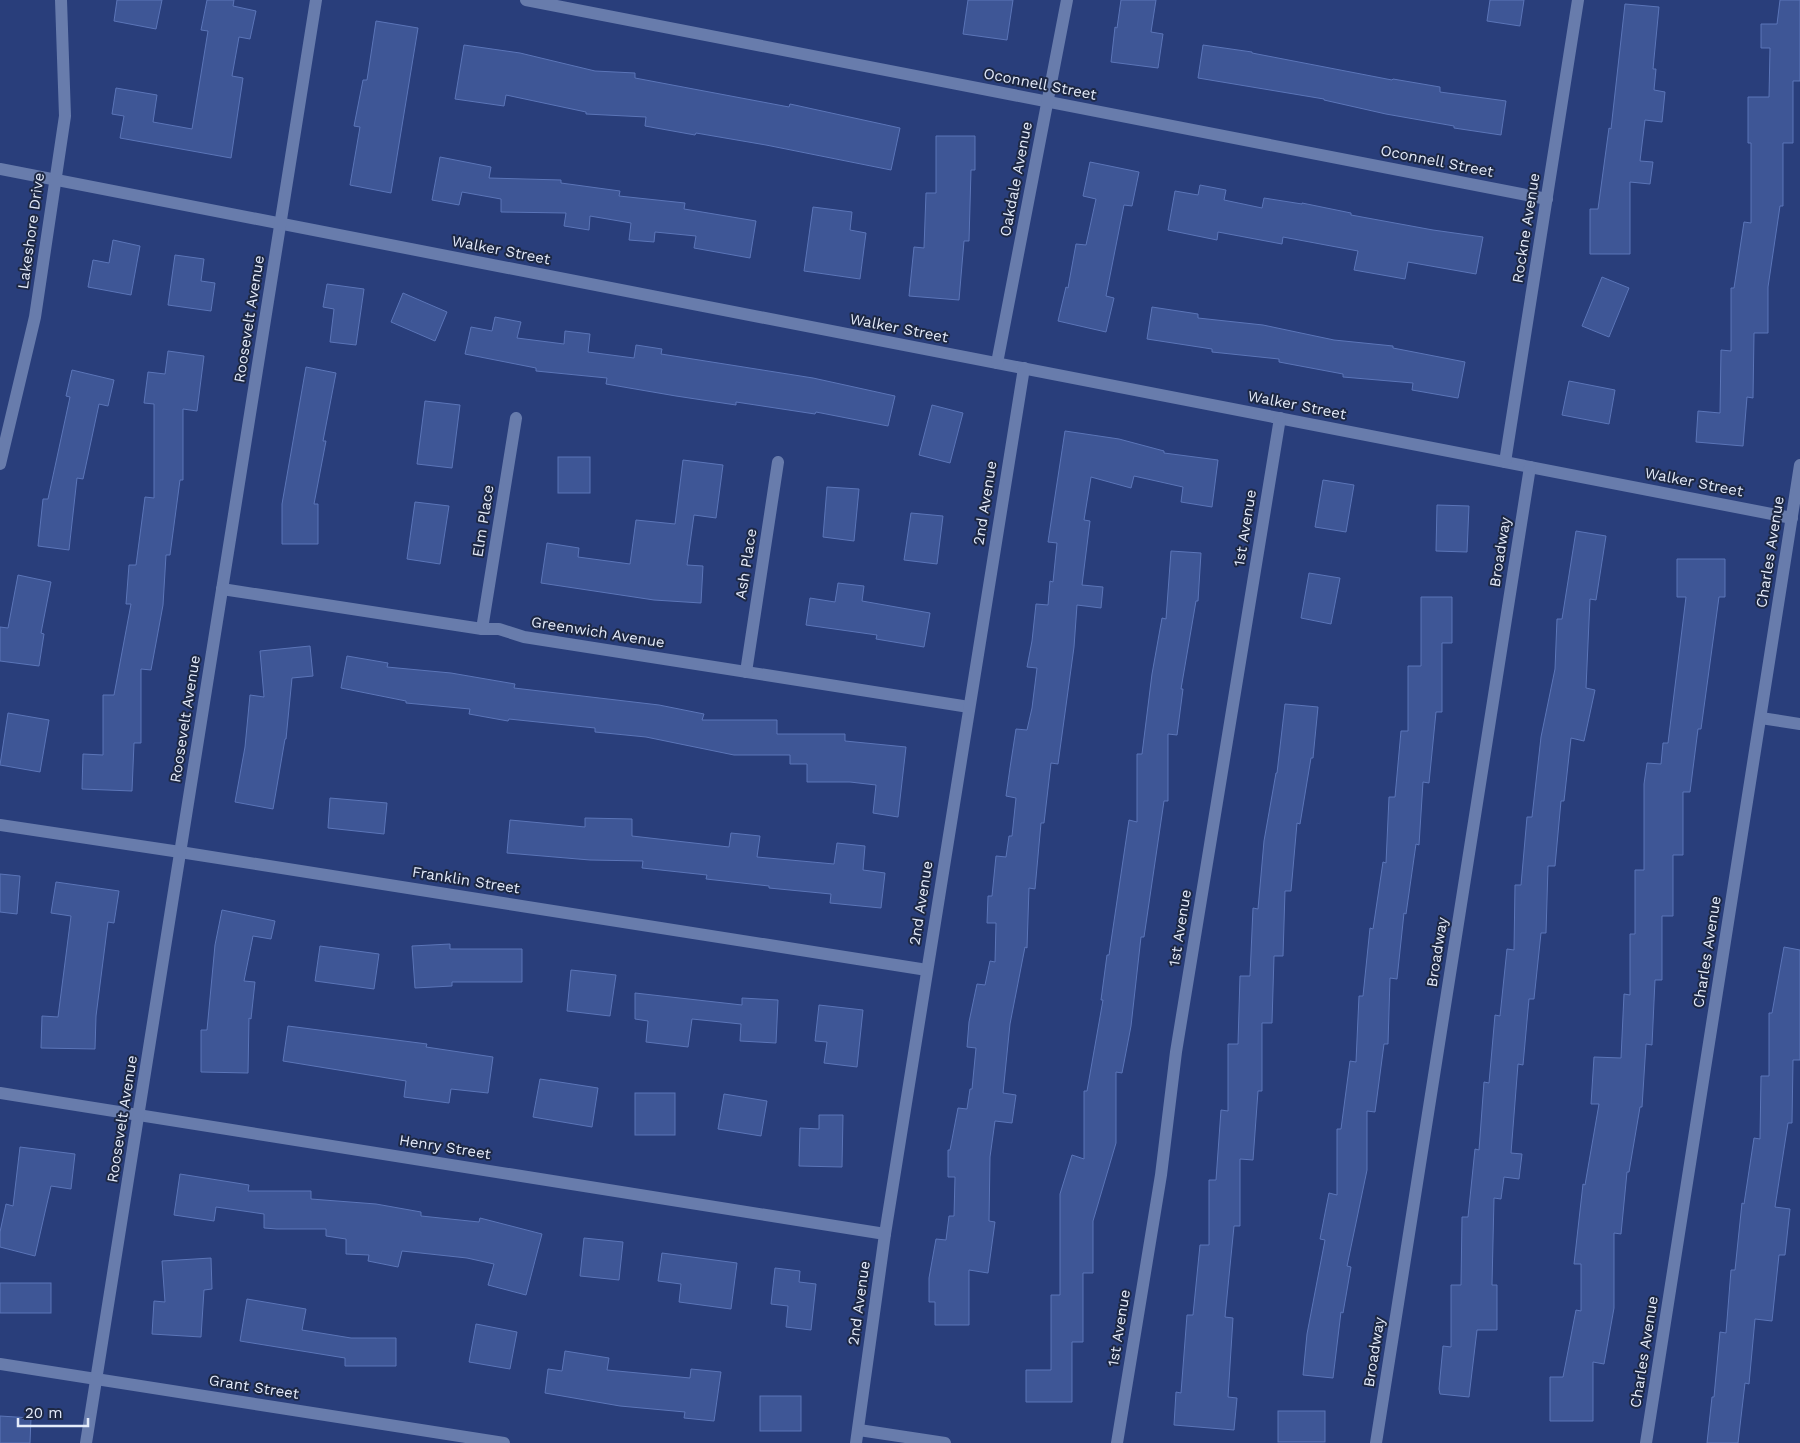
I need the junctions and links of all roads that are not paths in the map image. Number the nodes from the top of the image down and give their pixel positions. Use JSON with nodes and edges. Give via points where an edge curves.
{"nodes":[{"id":1,"x":61,"y":0,"type":"edge"},
{"id":2,"x":316,"y":0,"type":"edge"},
{"id":3,"x":526,"y":0,"type":"edge"},
{"id":4,"x":1068,"y":0,"type":"edge"},
{"id":5,"x":1578,"y":0,"type":"edge"},
{"id":6,"x":1047,"y":102,"type":"junction"},
{"id":7,"x":0,"y":170,"type":"edge"},
{"id":8,"x":55,"y":180,"type":"junction"},
{"id":9,"x":1547,"y":199,"type":"junction"},
{"id":10,"x":280,"y":224,"type":"junction"},
{"id":11,"x":997,"y":363,"type":"junction"},
{"id":12,"x":1024,"y":368,"type":"junction"},
{"id":13,"x":516,"y":418,"type":"dead end"},
{"id":14,"x":1280,"y":418,"type":"junction"},
{"id":15,"x":778,"y":462,"type":"dead end"},
{"id":16,"x":1505,"y":462,"type":"junction"},
{"id":17,"x":0,"y":464,"type":"edge"},
{"id":18,"x":1800,"y":465,"type":"edge"},
{"id":19,"x":1530,"y":467,"type":"junction"},
{"id":20,"x":1792,"y":518,"type":"junction"},
{"id":21,"x":222,"y":589,"type":"junction"},
{"id":22,"x":482,"y":629,"type":"junction"},
{"id":23,"x":746,"y":672,"type":"junction"},
{"id":24,"x":969,"y":707,"type":"junction"},
{"id":25,"x":1761,"y":718,"type":"junction"},
{"id":26,"x":1800,"y":724,"type":"edge"},
{"id":27,"x":0,"y":825,"type":"edge"},
{"id":28,"x":180,"y":852,"type":"junction"},
{"id":29,"x":927,"y":970,"type":"junction"},
{"id":30,"x":0,"y":1093,"type":"edge"},
{"id":31,"x":139,"y":1115,"type":"junction"},
{"id":32,"x":885,"y":1234,"type":"junction"},
{"id":33,"x":0,"y":1364,"type":"edge"},
{"id":34,"x":97,"y":1379,"type":"junction"},
{"id":35,"x":859,"y":1430,"type":"junction"},
{"id":36,"x":86,"y":1443,"type":"edge"},
{"id":37,"x":504,"y":1443,"type":"edge"},
{"id":38,"x":856,"y":1443,"type":"edge"},
{"id":39,"x":945,"y":1443,"type":"edge"},
{"id":40,"x":1117,"y":1443,"type":"edge"},
{"id":41,"x":1376,"y":1443,"type":"edge"},
{"id":42,"x":1646,"y":1443,"type":"edge"}],
"edges":[{"from":1,"to":8,"type":"street","name":"Lakeshore Drive","via":[[65,116]]},
{"from":2,"to":10,"type":"street","name":"Roosevelt Avenue"},
{"from":3,"to":6,"type":"street","name":"Oconnell Street"},
{"from":4,"to":6,"type":"street","name":"Oakdale Avenue"},
{"from":5,"to":9,"type":"street","name":"Rockne Avenue"},
{"from":6,"to":9,"type":"street","name":"Oconnell Street"},
{"from":6,"to":11,"type":"street","name":"Oakdale Avenue"},
{"from":7,"to":8,"type":"street","name":"Walker Street"},
{"from":8,"to":10,"type":"street","name":"Walker Street"},
{"from":8,"to":17,"type":"street","name":"Lakeshore Drive","via":[[35,317]]},
{"from":9,"to":16,"type":"street","name":"Rockne Avenue"},
{"from":10,"to":11,"type":"street","name":"Walker Street"},
{"from":10,"to":21,"type":"street","name":"Roosevelt Avenue"},
{"from":11,"to":12,"type":"street","name":"Walker Street"},
{"from":12,"to":14,"type":"street","name":"Walker Street"},
{"from":12,"to":24,"type":"street","name":"2nd Avenue"},
{"from":13,"to":22,"type":"street","name":"Elm Place"},
{"from":14,"to":16,"type":"street","name":"Walker Street"},
{"from":14,"to":40,"type":"street","name":"1st Avenue","via":[[1176,1052],[1161,1175]]},
{"from":15,"to":23,"type":"street","name":"Ash Place"},
{"from":16,"to":19,"type":"street","name":"Walker Street"},
{"from":18,"to":20,"type":"street","name":"Charles Avenue"},
{"from":19,"to":20,"type":"street","name":"Walker Street"},
{"from":19,"to":41,"type":"street","name":"Broadway"},
{"from":20,"to":25,"type":"street","name":"Charles Avenue"},
{"from":21,"to":22,"type":"street","name":"Greenwich Avenue"},
{"from":21,"to":28,"type":"street","name":"Roosevelt Avenue"},
{"from":22,"to":23,"type":"street","name":"Greenwich Avenue","via":[[499,629],[524,637]]},
{"from":23,"to":24,"type":"street","name":"Greenwich Avenue"},
{"from":24,"to":29,"type":"street","name":"2nd Avenue"},
{"from":25,"to":26,"type":"street"},
{"from":25,"to":42,"type":"street","name":"Charles Avenue"},
{"from":27,"to":28,"type":"street","name":"Franklin Street"},
{"from":28,"to":29,"type":"street","name":"Franklin Street"},
{"from":28,"to":31,"type":"street","name":"Roosevelt Avenue"},
{"from":29,"to":32,"type":"street","name":"2nd Avenue"},
{"from":30,"to":31,"type":"street","name":"Henry Street"},
{"from":31,"to":32,"type":"street","name":"Henry Street"},
{"from":31,"to":34,"type":"street","name":"Roosevelt Avenue"},
{"from":32,"to":35,"type":"street","name":"2nd Avenue"},
{"from":33,"to":34,"type":"street","name":"Grant Street"},
{"from":34,"to":36,"type":"street","name":"Roosevelt Avenue"},
{"from":34,"to":37,"type":"street","name":"Grant Street"},
{"from":35,"to":38,"type":"street","name":"2nd Avenue"},
{"from":35,"to":39,"type":"street"}]}
